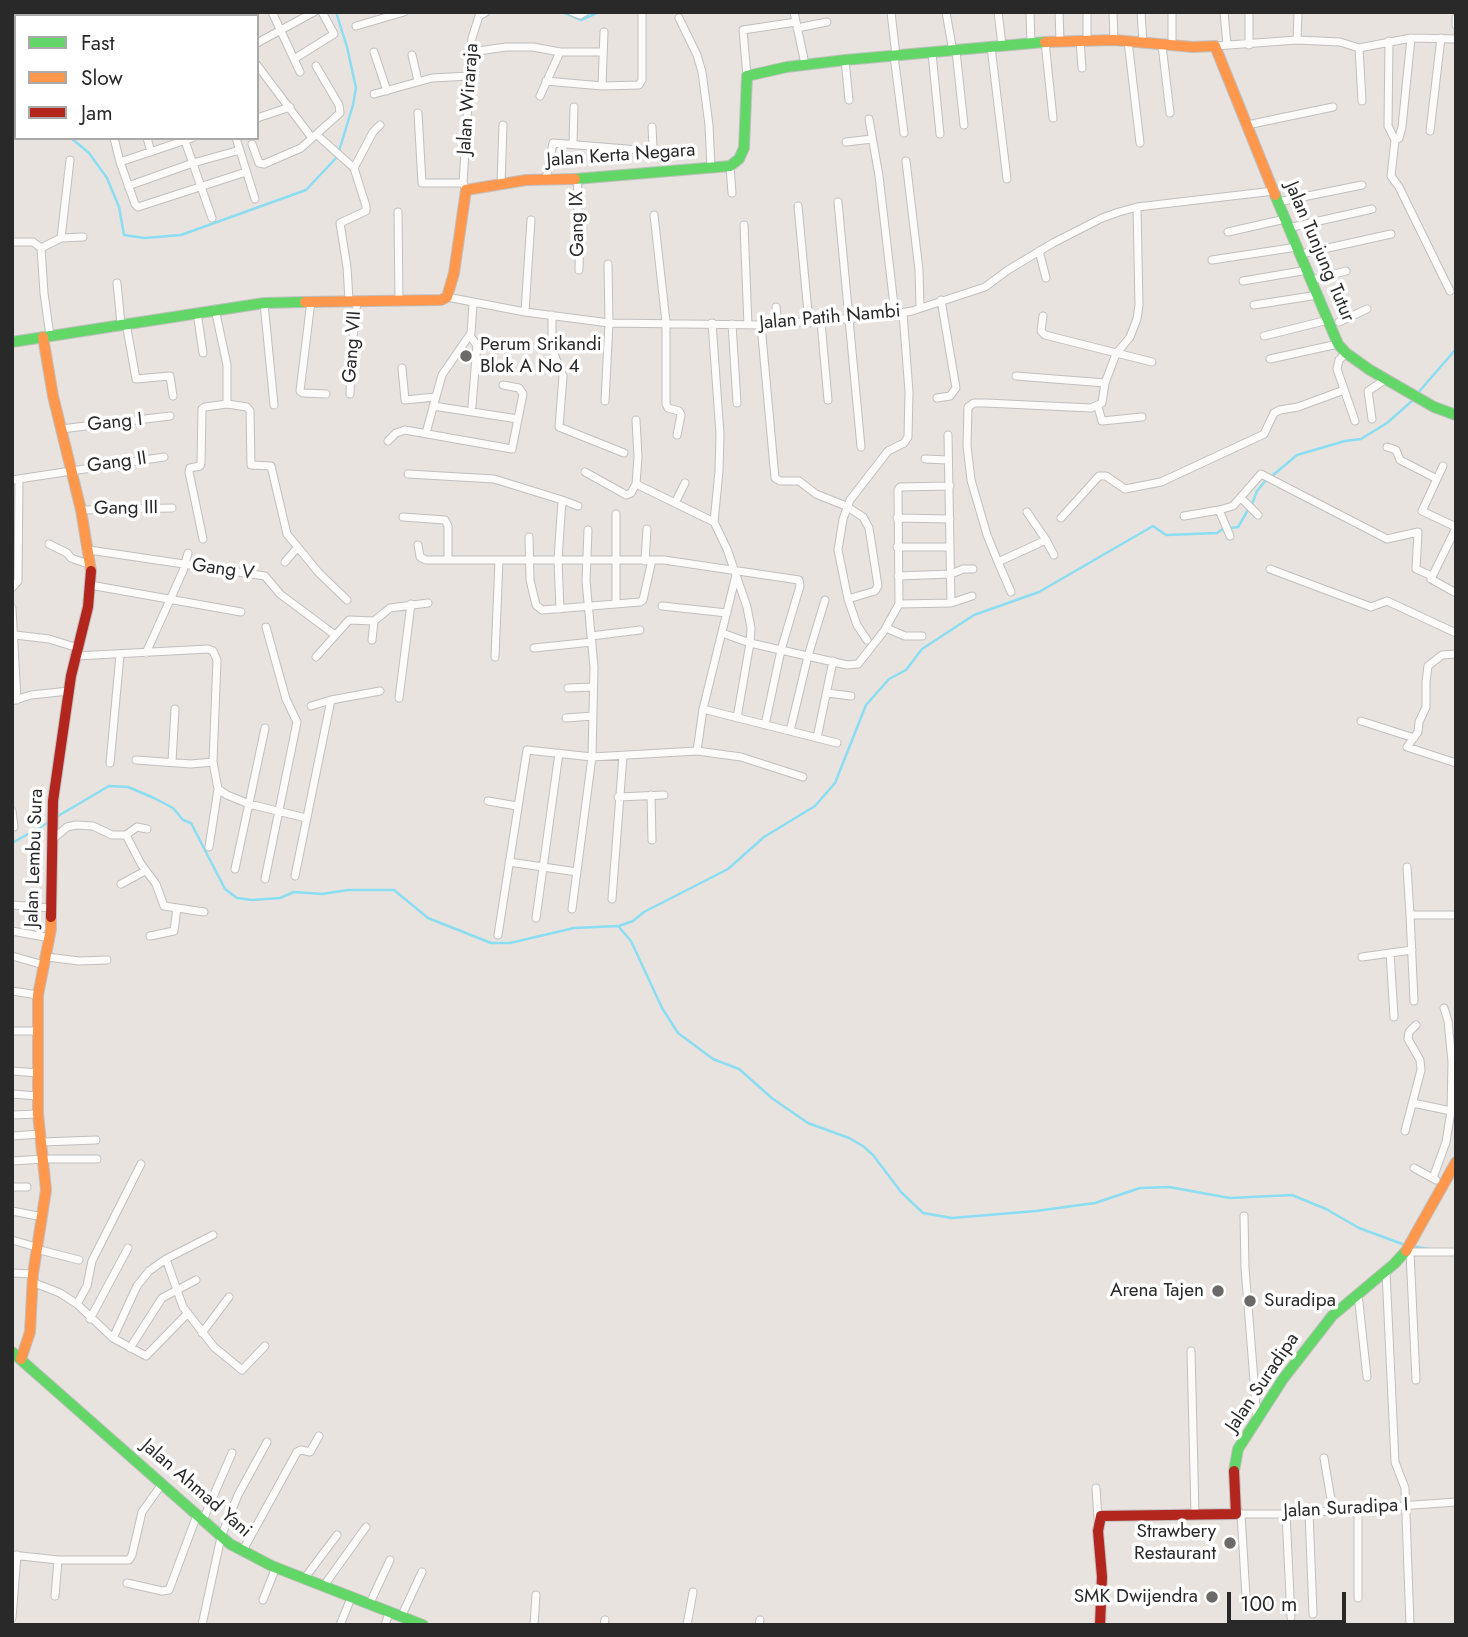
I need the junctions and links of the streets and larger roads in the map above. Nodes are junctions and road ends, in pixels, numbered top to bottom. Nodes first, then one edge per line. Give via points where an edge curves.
1 (272, 12) edge
2 (322, 12) edge
3 (404, 12) edge
4 (572, 12) edge
5 (585, 12) edge
6 (642, 12) edge
7 (794, 12) edge
8 (891, 12) edge
9 (946, 12) edge
10 (999, 12) edge
11 (1030, 12) edge
12 (1059, 12) edge
13 (1087, 12) edge
14 (1113, 12) edge
15 (1141, 12) edge
16 (1171, 12) edge
17 (1224, 12) edge
18 (1249, 12) edge
19 (1298, 12) edge
20 (309, 14) edge
21 (480, 14) edge
22 (679, 18) dead end
23 (1456, 18) edge
24 (828, 22) dead end
25 (1456, 24) edge
26 (797, 25) junction
27 (356, 26) dead end
28 (281, 31) junction
29 (604, 32) dead end
30 (1411, 38) junction
31 (1441, 38) junction
32 (1456, 39) edge
33 (1114, 40) junction
34 (1297, 40) junction
35 (1060, 41) junction
36 (1084, 41) junction
37 (1128, 41) junction
38 (1389, 41) junction
39 (259, 42) edge
40 (1045, 42) junction
41 (1031, 43) junction
42 (1143, 43) junction
43 (1167, 45) junction
44 (1227, 45) junction
45 (1249, 45) junction
46 (997, 46) junction
47 (1215, 46) junction
48 (1359, 48) junction
49 (374, 52) dead end
50 (471, 52) junction
51 (560, 52) junction
52 (603, 52) junction
53 (954, 52) junction
54 (932, 53) junction
55 (412, 55) dead end
56 (895, 56) junction
57 (294, 59) junction
58 (845, 60) junction
59 (805, 64) junction
60 (316, 66) dead end
61 (259, 68) edge
62 (1082, 68) dead end
63 (300, 72) dead end
64 (469, 76) junction
65 (747, 76) junction
66 (418, 80) junction
67 (546, 81) junction
68 (602, 86) junction
69 (387, 91) junction
70 (374, 94) dead end
71 (540, 96) dead end
72 (849, 100) dead end
73 (1362, 101) dead end
74 (290, 107) junction
75 (574, 107) dead end
76 (1332, 107) dead end
77 (418, 113) dead end
78 (1170, 113) dead end
79 (259, 117) edge
80 (1053, 118) dead end
81 (869, 119) dead end
82 (380, 124) dead end
83 (503, 125) dead end
84 (964, 125) dead end
85 (1247, 125) junction
86 (652, 127) dead end
87 (1430, 131) dead end
88 (904, 133) dead end
89 (940, 134) dead end
90 (314, 137) junction
91 (872, 139) junction
92 (114, 140) edge
93 (148, 140) edge
94 (188, 140) edge
95 (237, 140) edge
96 (1395, 140) junction
97 (846, 142) dead end
98 (573, 143) junction
99 (1140, 143) dead end
100 (252, 144) dead end
101 (240, 150) junction
102 (151, 152) junction
103 (69, 160) dead end
104 (906, 161) dead end
105 (120, 162) junction
106 (193, 163) junction
107 (354, 167) junction
108 (710, 168) junction
109 (730, 168) junction
110 (247, 172) junction
111 (578, 178) junction
112 (546, 179) junction
113 (1007, 179) dead end
114 (501, 184) junction
115 (1362, 185) dead end
116 (128, 186) junction
117 (201, 186) junction
118 (465, 186) junction
119 (732, 193) dead end
120 (1276, 197) junction
121 (255, 199) dead end
122 (838, 202) dead end
123 (798, 206) dead end
124 (1137, 207) junction
125 (1372, 209) dead end
126 (398, 212) dead end
127 (654, 215) dead end
128 (212, 218) dead end
129 (531, 220) dead end
130 (1286, 224) junction
131 (744, 225) dead end
132 (1228, 232) dead end
133 (1391, 234) dead end
134 (83, 237) dead end
135 (61, 238) junction
136 (12, 242) edge
137 (41, 248) junction
138 (1299, 250) junction
139 (1040, 251) junction
140 (1212, 260) dead end
141 (608, 264) dead end
142 (579, 270) dead end
143 (1346, 271) dead end
144 (1307, 274) junction
145 (1046, 278) dead end
146 (1243, 282) dead end
147 (117, 283) dead end
148 (1450, 291) dead end
149 (1318, 295) junction
150 (447, 297) junction
151 (941, 300) junction
152 (311, 301) junction
153 (353, 301) junction
154 (399, 301) junction
155 (264, 303) junction
156 (473, 303) junction
157 (1254, 305) dead end
158 (776, 307) dead end
159 (920, 308) junction
160 (215, 309) junction
161 (1367, 309) dead end
162 (197, 312) junction
163 (525, 312) junction
164 (899, 313) junction
165 (552, 315) junction
166 (1043, 316) dead end
167 (851, 318) junction
168 (1334, 321) junction
169 (666, 322) junction
170 (821, 322) junction
171 (609, 323) junction
172 (712, 323) junction
173 (809, 323) junction
174 (123, 324) junction
175 (732, 324) junction
176 (778, 324) junction
177 (748, 325) junction
178 (761, 325) junction
179 (46, 336) junction
180 (470, 336) junction
181 (1264, 336) dead end
182 (12, 342) edge
183 (1342, 348) junction
184 (203, 353) dead end
185 (1116, 354) junction
186 (1270, 359) dead end
187 (1152, 362) dead end
188 (402, 368) dead end
189 (1016, 376) dead end
190 (1386, 379) junction
191 (1105, 383) junction
192 (503, 385) dead end
193 (1344, 390) junction
194 (326, 394) dead end
195 (350, 394) dead end
196 (173, 396) dead end
197 (435, 397) junction
198 (937, 398) dead end
199 (605, 401) dead end
200 (828, 401) dead end
201 (737, 403) dead end
202 (227, 404) junction
203 (274, 405) dead end
204 (433, 406) junction
205 (472, 406) dead end
206 (1098, 407) junction
207 (1456, 415) edge
208 (170, 416) dead end
209 (1142, 417) dead end
210 (518, 419) junction
211 (1372, 419) dead end
212 (636, 420) dead end
213 (1355, 421) dead end
214 (61, 429) junction
215 (426, 433) junction
216 (677, 435) dead end
217 (948, 435) dead end
218 (388, 441) dead end
219 (861, 447) dead end
220 (1387, 447) dead end
221 (624, 453) dead end
222 (164, 457) dead end
223 (925, 459) dead end
224 (948, 460) junction
225 (1443, 466) dead end
226 (71, 470) junction
227 (585, 472) dead end
228 (408, 474) dead end
229 (1437, 479) junction
230 (16, 480) edge
231 (685, 483) dead end
232 (636, 484) junction
233 (950, 486) junction
234 (1241, 498) junction
235 (562, 500) junction
236 (675, 503) junction
237 (578, 506) dead end
238 (846, 506) junction
239 (172, 508) dead end
240 (81, 510) junction
241 (1219, 510) junction
242 (1027, 512) dead end
243 (616, 514) dead end
244 (1258, 515) dead end
245 (1184, 516) dead end
246 (403, 517) dead end
247 (897, 518) junction
248 (1061, 518) dead end
249 (950, 519) junction
250 (714, 522) junction
251 (1456, 527) edge
252 (647, 529) dead end
253 (588, 530) dead end
254 (1230, 536) dead end
255 (529, 537) dead end
256 (203, 539) dead end
257 (1046, 540) junction
258 (49, 544) dead end
259 (418, 545) dead end
260 (897, 547) junction
261 (950, 547) junction
262 (297, 548) junction
263 (89, 550) junction
264 (188, 553) dead end
265 (1054, 555) dead end
266 (448, 560) junction
267 (499, 560) junction
268 (529, 560) junction
269 (558, 560) junction
270 (586, 560) junction
271 (648, 560) junction
272 (615, 561) junction
273 (285, 562) dead end
274 (998, 562) junction
275 (91, 565) junction
276 (185, 565) junction
277 (973, 569) dead end
278 (1270, 569) dead end
279 (735, 573) junction
280 (951, 575) junction
281 (898, 576) junction
282 (1432, 576) junction
283 (90, 585) junction
284 (12, 588) edge
285 (1011, 592) dead end
286 (1456, 593) edge
287 (972, 596) dead end
288 (848, 599) junction
289 (170, 600) junction
290 (346, 600) dead end
291 (825, 600) dead end
292 (428, 603) dead end
293 (951, 603) junction
294 (411, 604) junction
295 (615, 604) junction
296 (899, 604) junction
297 (587, 606) junction
298 (662, 606) dead end
299 (12, 608) edge
300 (560, 609) junction
301 (241, 612) dead end
302 (727, 613) junction
303 (374, 621) junction
304 (266, 627) dead end
305 (886, 628) junction
306 (640, 630) dead end
307 (722, 633) junction
308 (1456, 633) edge
309 (15, 635) junction
310 (335, 635) junction
311 (922, 636) dead end
312 (591, 639) junction
313 (372, 640) dead end
314 (867, 640) dead end
315 (750, 643) junction
316 (534, 648) dead end
317 (781, 650) junction
318 (77, 652) junction
319 (146, 653) junction
320 (1456, 654) edge
321 (120, 655) junction
322 (808, 656) junction
323 (316, 657) dead end
324 (495, 657) dead end
325 (834, 661) junction
326 (593, 687) junction
327 (568, 688) dead end
328 (69, 691) junction
329 (380, 691) dead end
330 (827, 693) junction
331 (851, 696) dead end
332 (400, 698) dead end
333 (15, 700) edge
334 (331, 700) junction
335 (311, 706) dead end
336 (175, 709) dead end
337 (703, 709) junction
338 (593, 716) junction
339 (566, 718) dead end
340 (737, 718) junction
341 (1361, 721) dead end
342 (765, 725) junction
343 (265, 728) dead end
344 (790, 731) junction
345 (817, 738) junction
346 (1414, 738) junction
347 (837, 743) dead end
348 (697, 751) junction
349 (559, 753) junction
350 (623, 756) junction
351 (592, 757) junction
352 (136, 760) dead end
353 (172, 762) junction
354 (214, 762) junction
355 (110, 763) dead end
356 (1456, 763) edge
357 (803, 777) dead end
358 (218, 789) junction
359 (664, 795) dead end
360 (651, 796) junction
361 (618, 797) junction
362 (488, 801) dead end
363 (249, 804) junction
364 (517, 806) junction
365 (12, 811) edge
366 (278, 811) junction
367 (306, 818) junction
368 (14, 827) edge
369 (147, 829) dead end
370 (126, 835) junction
371 (53, 836) junction
372 (652, 840) dead end
373 (209, 847) dead end
374 (509, 862) junction
375 (543, 867) junction
376 (1407, 867) dead end
377 (234, 869) dead end
378 (145, 870) junction
379 (577, 872) junction
380 (295, 876) dead end
381 (265, 878) dead end
382 (121, 884) dead end
383 (612, 899) dead end
384 (12, 905) edge
385 (51, 908) junction
386 (177, 908) junction
387 (572, 909) dead end
388 (204, 912) dead end
389 (1410, 915) junction
390 (1456, 915) edge
391 (536, 918) dead end
392 (12, 931) edge
393 (498, 935) dead end
394 (150, 936) dead end
395 (50, 938) junction
396 (1412, 950) junction
397 (1390, 953) junction
398 (12, 956) edge
399 (1362, 957) dead end
400 (107, 960) dead end
401 (46, 961) junction
402 (12, 991) edge
403 (38, 995) junction
404 (1415, 1001) dead end
405 (1444, 1008) dead end
406 (1394, 1017) dead end
407 (1416, 1026) dead end
408 (12, 1031) edge
409 (38, 1031) junction
410 (12, 1071) edge
411 (38, 1073) junction
412 (12, 1094) edge
413 (38, 1096) junction
414 (1413, 1103) junction
415 (1451, 1111) junction
416 (38, 1114) junction
417 (12, 1115) edge
418 (1405, 1131) dead end
419 (12, 1136) edge
420 (41, 1138) junction
421 (96, 1140) dead end
422 (44, 1158) junction
423 (97, 1159) dead end
424 (12, 1161) edge
425 (1456, 1163) edge
426 (141, 1164) dead end
427 (1414, 1168) dead end
428 (1438, 1181) junction
429 (12, 1187) edge
430 (27, 1187) dead end
431 (12, 1211) edge
432 (1244, 1216) dead end
433 (43, 1217) junction
434 (213, 1235) dead end
435 (12, 1240) edge
436 (36, 1248) junction
437 (128, 1248) dead end
438 (1407, 1252) junction
439 (1456, 1252) edge
440 (79, 1260) dead end
441 (163, 1261) dead end
442 (1385, 1272) junction
443 (12, 1273) edge
444 (32, 1278) junction
445 (196, 1280) dead end
446 (176, 1290) junction
447 (1358, 1293) junction
448 (229, 1297) dead end
449 (77, 1304) junction
450 (188, 1313) junction
451 (90, 1319) junction
452 (202, 1333) junction
453 (113, 1338) junction
454 (265, 1346) dead end
455 (130, 1348) junction
456 (1191, 1351) dead end
457 (17, 1356) edge
458 (1367, 1377) dead end
459 (1416, 1380) dead end
460 (1257, 1419) junction
461 (319, 1436) dead end
462 (267, 1442) dead end
463 (232, 1453) dead end
464 (1324, 1458) dead end
465 (162, 1484) junction
466 (1096, 1488) dead end
467 (1456, 1502) edge
468 (1406, 1506) junction
469 (1358, 1509) junction
470 (1334, 1510) junction
471 (1309, 1512) junction
472 (1195, 1514) junction
473 (1238, 1514) junction
474 (1286, 1514) junction
475 (200, 1517) junction
476 (1098, 1523) junction
477 (366, 1527) dead end
478 (337, 1535) dead end
479 (221, 1537) junction
480 (242, 1552) junction
481 (14, 1555) edge
482 (58, 1560) junction
483 (390, 1560) dead end
484 (276, 1567) junction
485 (422, 1572) dead end
486 (304, 1579) junction
487 (127, 1583) dead end
488 (323, 1587) junction
489 (693, 1592) dead end
490 (536, 1595) dead end
491 (55, 1596) dead end
492 (1246, 1597) dead end
493 (351, 1598) junction
494 (1358, 1598) dead end
495 (263, 1600) dead end
496 (369, 1605) junction
497 (389, 1613) junction
498 (1313, 1614) dead end
499 (1291, 1617) dead end
500 (12, 1618) edge
501 (407, 1621) edge
502 (202, 1625) edge
503 (340, 1625) edge
504 (385, 1625) edge
505 (423, 1625) edge
506 (534, 1625) edge
507 (687, 1625) edge
508 (1100, 1625) edge
509 (1410, 1625) edge

1 - 28 street
2 - 57 street via 334,34
3 - 27 street
4 - 5 street
6 - 68 street via 641,83 635,87
7 - 26 street
8 - 56 street
9 - 53 street
10 - 46 street
11 - 41 street
12 - 35 street
13 - 36 street
14 - 33 street
15 - 42 street
16 - 43 street
17 - 44 street
18 - 45 street
19 - 34 street
20 - 28 street
21 - 50 street, Jalan Wiraraja
22 - 108 street via 702,72
23 - 25 street
24 - 26 street
26 - 59 street
26 - 65 street via 744,30
28 - 39 street
28 - 57 street
29 - 52 street
30 - 31 street
30 - 38 street
30 - 96 street via 1401,136
31 - 32 street
31 - 87 street
33 - 36 street
33 - 37 street
34 - 45 street
34 - 48 street via 1340,42
35 - 36 street
35 - 40 street
36 - 62 street
37 - 42 street
37 - 99 street
38 - 48 street
38 - 96 street via 1388,126
40 - 41 street
40 - 80 street
41 - 46 street
42 - 43 street
43 - 47 street
43 - 78 street
44 - 45 street
44 - 47 street
46 - 53 street
46 - 113 street
47 - 85 street, Jalan Tunjung Tutur
48 - 73 street
49 - 69 street
50 - 51 street via 506,47
50 - 64 street, Jalan Wiraraja
51 - 52 street
51 - 67 street
52 - 68 street
53 - 54 street
53 - 84 street
54 - 56 street
54 - 89 street
55 - 66 street
56 - 58 street
56 - 88 street
57 - 63 street
58 - 59 street
58 - 72 street
59 - 65 street
60 - 90 street via 341,110
61 - 74 street
64 - 66 street
64 - 118 street, Jalan Wiraraja
65 - 109 street via 743,152
66 - 69 street
67 - 68 street
67 - 71 street
69 - 70 street
74 - 79 street
74 - 90 street
75 - 98 street
76 - 85 street
77 - 118 street via 422,183
81 - 91 street
82 - 107 street
83 - 114 street
85 - 120 street, Jalan Tunjung Tutur
86 - 98 street via 652,151
90 - 100 street via 262,164
90 - 107 street
91 - 97 street
91 - 164 street
92 - 105 street
93 - 102 street
94 - 102 street
94 - 106 street
95 - 101 street
96 - 148 street via 1391,176
98 - 112 street via 553,143
101 - 106 street
101 - 110 street
102 - 105 street
103 - 135 street
104 - 159 street
105 - 116 street
106 - 116 street
106 - 117 street
107 - 153 street, Gang VII via 366,211 340,223
108 - 109 street, Jalan Kerta Negara
108 - 111 street, Jalan Kerta Negara
109 - 119 street
110 - 117 street
110 - 121 street
111 - 112 street, Jalan Kerta Negara
111 - 142 street, Gang IX
112 - 114 street, Jalan Kerta Negara
114 - 118 street, Jalan Kerta Negara
115 - 120 street
116 - 117 street via 138,207
117 - 128 street
118 - 150 street
120 - 124 street, Jalan Patih Nambi
120 - 130 street, Jalan Tunjung Tutur
122 - 167 street
123 - 173 street
124 - 139 street, Jalan Patih Nambi via 1102,218
124 - 185 street via 1137,319
125 - 130 street
126 - 154 street
127 - 169 street
129 - 163 street
130 - 132 street
130 - 138 street, Jalan Tunjung Tutur
131 - 177 street
133 - 138 street
134 - 135 street
135 - 137 street
136 - 137 street via 33,242
137 - 179 street
138 - 140 street
138 - 144 street, Jalan Tunjung Tutur
139 - 145 street
139 - 151 street, Jalan Patih Nambi via 988,286
141 - 171 street
143 - 144 street
144 - 146 street
144 - 149 street, Jalan Tunjung Tutur
147 - 174 street
149 - 157 street
149 - 168 street, Jalan Tunjung Tutur
150 - 154 street
150 - 156 street, Jalan Patih Nambi
151 - 159 street, Jalan Patih Nambi
151 - 198 street via 956,388 954,394
152 - 153 street
152 - 155 street
152 - 194 street via 300,391
153 - 154 street
153 - 195 street, Gang VII
155 - 160 street
155 - 203 street
156 - 163 street, Jalan Patih Nambi
156 - 180 street
158 - 176 street
159 - 164 street, Jalan Patih Nambi
160 - 162 street
160 - 202 street via 227,365
161 - 168 street
162 - 174 street
162 - 184 street
163 - 165 street, Jalan Patih Nambi
164 - 167 street, Jalan Patih Nambi
164 - 238 street via 909,392 908,438 888,451
165 - 171 street, Jalan Patih Nambi
165 - 221 street via 551,345 563,376 559,427
166 - 185 street via 1041,331 1045,335
167 - 170 street, Jalan Patih Nambi
167 - 219 street
168 - 181 street
168 - 183 street, Jalan Tunjung Tutur
169 - 171 street, Jalan Patih Nambi
169 - 172 street, Jalan Patih Nambi
169 - 216 street via 666,404 681,415
170 - 173 street, Jalan Patih Nambi
170 - 200 street
171 - 199 street
172 - 175 street, Jalan Patih Nambi
172 - 250 street via 720,434
173 - 176 street, Jalan Patih Nambi
174 - 179 street
174 - 196 street via 136,379 170,376
175 - 177 street, Jalan Patih Nambi
175 - 201 street
176 - 178 street, Jalan Patih Nambi
177 - 178 street, Jalan Patih Nambi
178 - 238 street via 775,478 799,481
179 - 182 street
179 - 214 street, Jalan Lembu Sura
180 - 197 street via 442,375
180 - 205 street via 477,345
183 - 186 street
183 - 190 street, Jalan Tunjung Tutur
183 - 193 street via 1337,369
185 - 187 street
185 - 191 street
188 - 197 street via 405,400
189 - 191 street
190 - 207 street, Jalan Tunjung Tutur
190 - 211 street via 1368,391
191 - 206 street via 1105,397
192 - 210 street via 522,391
193 - 213 street
193 - 248 street via 1279,410 1264,434 1165,480 1125,489 1100,476
197 - 204 street
202 - 256 street via 202,409 201,463 189,470
202 - 262 street via 249,408 251,465 271,466 285,527
204 - 210 street
204 - 215 street
206 - 209 street via 1102,421
206 - 274 street via 969,405 971,480
208 - 214 street, Gang I
210 - 215 street via 510,450
212 - 232 street
214 - 226 street, Jalan Lembu Sura
215 - 218 street via 400,430
217 - 224 street
220 - 229 street via 1396,450 1400,460
222 - 226 street, Gang II
223 - 224 street
224 - 233 street
225 - 229 street
226 - 230 street, Gang II
226 - 240 street, Jalan Lembu Sura
227 - 232 street via 626,495
228 - 235 street via 494,479
229 - 251 street via 1422,511
230 - 284 street via 18,581
231 - 236 street
232 - 236 street
233 - 247 street via 900,487
233 - 249 street
234 - 241 street
234 - 244 street
234 - 282 street via 1261,474 1387,539 1418,532 1416,569
235 - 237 street
235 - 269 street
236 - 250 street
238 - 288 street via 838,550
238 - 288 street via 867,523 878,586 876,591
239 - 240 street, Gang III
240 - 263 street, Jalan Lembu Sura
241 - 245 street
241 - 254 street
242 - 257 street
243 - 272 street
246 - 266 street via 445,520
247 - 249 street
247 - 260 street
249 - 261 street
250 - 279 street
251 - 282 street
252 - 271 street
253 - 270 street
255 - 268 street
257 - 265 street
257 - 274 street
258 - 275 street
259 - 266 street via 421,558
260 - 261 street
260 - 281 street
261 - 280 street
262 - 273 street
262 - 290 street
263 - 275 street, Jalan Lembu Sura
263 - 276 street, Gang V
264 - 276 street
266 - 267 street
267 - 268 street
267 - 324 street
268 - 269 street
268 - 300 street via 537,607
269 - 270 street
269 - 300 street
270 - 272 street
270 - 297 street
271 - 272 street
271 - 279 street
271 - 295 street via 643,600
272 - 295 street
274 - 285 street
275 - 283 street, Jalan Lembu Sura
276 - 289 street
276 - 310 street, Gang V via 268,577 280,594
277 - 280 street
278 - 308 street via 1371,607 1387,601
279 - 302 street
279 - 315 street via 747,607
279 - 317 street via 800,582
280 - 281 street
280 - 293 street
281 - 296 street
282 - 286 street
283 - 289 street
283 - 318 street, Jalan Lembu Sura
287 - 293 street
288 - 314 street
289 - 301 street
289 - 319 street
291 - 322 street
292 - 294 street
293 - 296 street
294 - 303 street via 390,608
294 - 332 street
295 - 297 street
296 - 305 street
297 - 300 street
297 - 312 street
298 - 302 street
299 - 309 street
302 - 307 street
303 - 310 street via 349,620
303 - 313 street
304 - 366 street via 297,722
305 - 311 street via 900,635
305 - 325 street via 858,664
306 - 312 street
307 - 315 street
307 - 337 street
309 - 318 street via 49,639
309 - 333 street
310 - 323 street
312 - 316 street
312 - 326 street
315 - 317 street
315 - 340 street
317 - 322 street
317 - 342 street
318 - 321 street
318 - 328 street, Jalan Lembu Sura
319 - 321 street
319 - 354 street via 208,649 216,656
320 - 346 street via 1442,656 1429,666 1426,707
321 - 355 street
322 - 325 street
322 - 344 street
325 - 330 street
326 - 327 street
326 - 338 street
328 - 333 street
328 - 371 street, Jalan Lembu Sura via 53,801
329 - 334 street
330 - 331 street
330 - 345 street
334 - 335 street
334 - 367 street
336 - 353 street
337 - 340 street
337 - 348 street
338 - 339 street
338 - 351 street
340 - 342 street
341 - 346 street
342 - 344 street
343 - 363 street
344 - 345 street
345 - 347 street
346 - 356 street via 1407,747
348 - 350 street
348 - 357 street via 741,757
349 - 351 street
349 - 364 street via 527,750
349 - 375 street
350 - 351 street
350 - 361 street
351 - 379 street
352 - 353 street
353 - 354 street
354 - 358 street
358 - 363 street
358 - 373 street
359 - 360 street
360 - 361 street
360 - 372 street
361 - 383 street
362 - 364 street
363 - 366 street
363 - 377 street
364 - 374 street
365 - 368 street
366 - 367 street
366 - 381 street
367 - 380 street
369 - 370 street via 137,827
370 - 371 street via 76,825
370 - 378 street
371 - 385 street, Jalan Lembu Sura
374 - 375 street
374 - 393 street
375 - 379 street
375 - 391 street
376 - 389 street
378 - 382 street
378 - 386 street via 164,906
379 - 387 street
384 - 385 street
385 - 395 street, Jalan Lembu Sura
386 - 388 street
386 - 394 street via 174,931
389 - 390 street
389 - 396 street
392 - 395 street
395 - 401 street, Jalan Lembu Sura
396 - 397 street
396 - 404 street
397 - 399 street
397 - 406 street
398 - 401 street
400 - 401 street
401 - 403 street, Jalan Lembu Sura
402 - 403 street
403 - 409 street, Jalan Lembu Sura
405 - 415 street via 1452,1062
407 - 414 street via 1408,1039 1421,1070
408 - 409 street
409 - 411 street, Jalan Lembu Sura
410 - 411 street
411 - 413 street, Jalan Lembu Sura
412 - 413 street
413 - 416 street, Jalan Lembu Sura
414 - 415 street
414 - 418 street
415 - 428 street
416 - 417 street
416 - 420 street, Jalan Lembu Sura
419 - 420 street
420 - 421 street
420 - 422 street, Jalan Lembu Sura
422 - 423 street
422 - 424 street
422 - 433 street, Jalan Lembu Sura
425 - 428 street, Jalan Suradipa
426 - 449 street via 92,1261 87,1286
427 - 428 street
428 - 438 street, Jalan Suradipa
429 - 430 street
431 - 433 street
432 - 460 street
433 - 436 street, Jalan Lembu Sura
434 - 446 street via 166,1259
435 - 436 street
436 - 440 street
436 - 444 street, Jalan Lembu Sura
437 - 451 street
438 - 439 street
438 - 442 street, Jalan Suradipa
438 - 459 street
441 - 453 street via 137,1286
442 - 447 street, Jalan Suradipa
442 - 468 street via 1395,1462 1403,1479
443 - 444 street
444 - 449 street
444 - 457 street, Jalan Lembu Sura via 30,1332
445 - 446 street
446 - 450 street
446 - 455 street via 162,1298
447 - 458 street
447 - 460 street, Jalan Suradipa via 1317,1334
448 - 452 street
449 - 451 street
450 - 452 street
450 - 455 street via 148,1355
451 - 453 street
452 - 454 street via 242,1370
453 - 455 street
456 - 472 street
457 - 465 street, Jalan Ahmad Yani
460 - 473 street, Jalan Suradipa via 1236,1458
461 - 480 street via 310,1451 297,1452
462 - 479 street
463 - 475 street
464 - 470 street
465 - 475 street, Jalan Ahmad Yani
465 - 482 street via 142,1512 131,1558
466 - 476 street
467 - 468 street, Jalan Suradipa I
468 - 469 street, Jalan Suradipa I
468 - 509 street
469 - 470 street, Jalan Suradipa I
469 - 494 street
470 - 471 street, Jalan Suradipa I
471 - 474 street, Jalan Suradipa I
471 - 498 street
472 - 473 street
472 - 476 street via 1106,1514
473 - 474 street, Jalan Suradipa I
473 - 492 street
474 - 499 street
475 - 479 street, Jalan Ahmad Yani
475 - 487 street via 169,1590
476 - 508 street
477 - 488 street
478 - 486 street
479 - 480 street, Jalan Ahmad Yani
479 - 502 street
480 - 484 street, Jalan Ahmad Yani
481 - 482 street
481 - 500 street
482 - 491 street
483 - 496 street
484 - 486 street, Jalan Ahmad Yani
484 - 495 street
485 - 501 street
486 - 488 street, Jalan Ahmad Yani
488 - 493 street, Jalan Ahmad Yani
489 - 507 street
490 - 506 street
493 - 496 street, Jalan Ahmad Yani
493 - 503 street
496 - 497 street, Jalan Ahmad Yani
497 - 501 street, Jalan Ahmad Yani
497 - 504 street
501 - 505 street, Jalan Ahmad Yani

